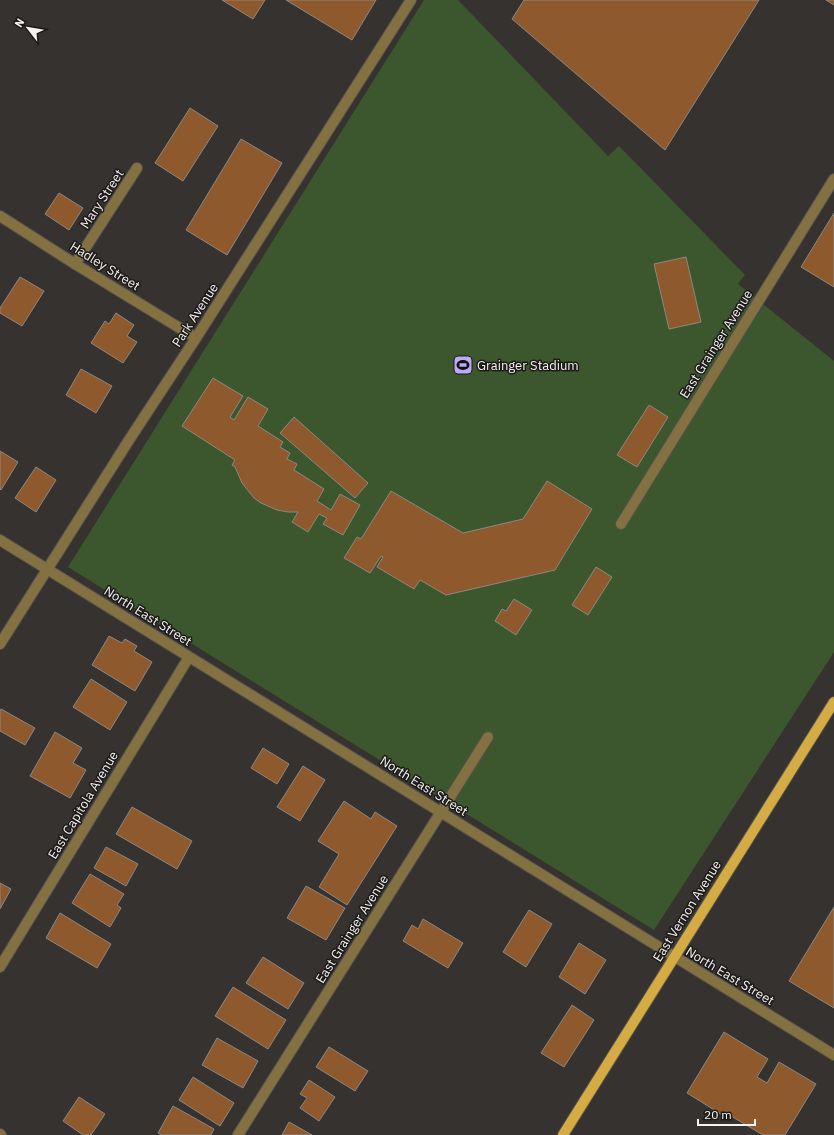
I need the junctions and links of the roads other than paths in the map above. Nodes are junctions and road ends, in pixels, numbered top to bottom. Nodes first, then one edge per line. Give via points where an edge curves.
1 (411, 0) edge
2 (137, 168) dead end
3 (834, 179) edge
4 (0, 216) edge
5 (75, 264) junction
6 (196, 338) junction
7 (621, 524) dead end
8 (0, 540) edge
9 (47, 569) junction
10 (0, 644) edge
11 (189, 657) junction
12 (834, 702) edge
13 (488, 737) dead end
14 (442, 813) junction
15 (674, 957) junction
16 (0, 967) edge
17 (834, 1055) edge
18 (238, 1135) edge
19 (563, 1135) edge

1 - 6 street, Park Avenue
2 - 5 street, Mary Street
3 - 7 street, East Grainger Avenue
4 - 5 street, Hadley Street
5 - 6 street, Hadley Street
6 - 9 street, Park Avenue
8 - 9 street, North East Street
9 - 10 street, Park Avenue
9 - 11 street, North East Street
11 - 14 street, North East Street
11 - 16 street, East Capitola Avenue
12 - 15 main road, East Vernon Avenue
13 - 14 street, East Grainger Avenue
14 - 15 street, North East Street
14 - 18 street, East Grainger Avenue
15 - 17 street, North East Street
15 - 19 main road, East Vernon Avenue

